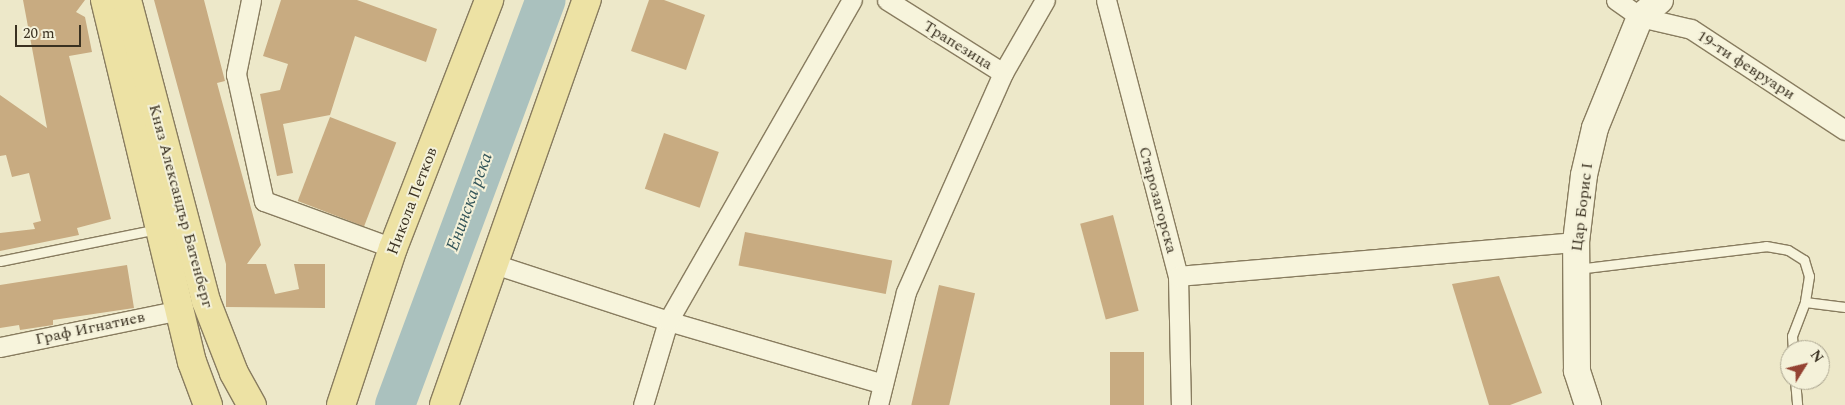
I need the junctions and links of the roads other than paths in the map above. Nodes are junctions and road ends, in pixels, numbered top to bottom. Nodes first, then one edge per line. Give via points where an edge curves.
1 (105, 0) edge
2 (127, 0) edge
3 (251, 0) edge
4 (489, 0) edge
5 (586, 0) edge
6 (852, 0) edge
7 (887, 0) edge
8 (1045, 0) edge
9 (1106, 0) edge
10 (1616, 0) edge
11 (1660, 0) edge
12 (1640, 17) junction
13 (1003, 73) junction
14 (1845, 130) edge
15 (160, 229) junction
16 (1576, 242) junction
17 (393, 248) junction
18 (0, 261) edge
19 (491, 263) junction
20 (1576, 269) junction
21 (1178, 276) junction
22 (1805, 302) junction
23 (1845, 307) edge
24 (180, 310) junction
25 (668, 321) junction
26 (1792, 340) edge
27 (0, 347) edge
28 (883, 384) junction
29 (1796, 390) edge
30 (208, 405) edge
31 (252, 405) edge
32 (341, 405) edge
33 (444, 405) edge
34 (643, 405) edge
35 (878, 405) edge
36 (1181, 405) edge
37 (1588, 405) edge
38 (1797, 405) edge

1 - 15 main road, Княз Александър Батенберг
2 - 31 main road, Княз Александър Батенберг via 206,301 234,373
3 - 17 street via 236,74 264,201
4 - 17 main road, Никола Петков
5 - 19 main road
6 - 25 street
7 - 13 street, Трапезица
8 - 13 street
9 - 21 street, Старозагорска
10 - 12 street, 19-ти февруари
11 - 12 street
12 - 14 street, 19-ти февруари via 1691,29
12 - 16 street, Цар Борис I via 1595,128 1584,175
13 - 28 street via 906,292
15 - 18 lane
15 - 24 main road, Княз Александър Батенберг
16 - 20 street, Цар Борис I
16 - 21 street
17 - 32 main road, Никола Петков
19 - 25 street
19 - 33 main road
20 - 22 lane via 1766,246 1788,250 1804,260 1809,276
20 - 37 street, Цар Борис I via 1577,371
21 - 36 street, Старозагорска
22 - 23 lane
22 - 26 lane
24 - 27 street, Граф Игнатиев
24 - 30 main road, Княз Александър Батенберг via 192,362
25 - 28 street
25 - 34 street
28 - 35 street
29 - 38 lane

